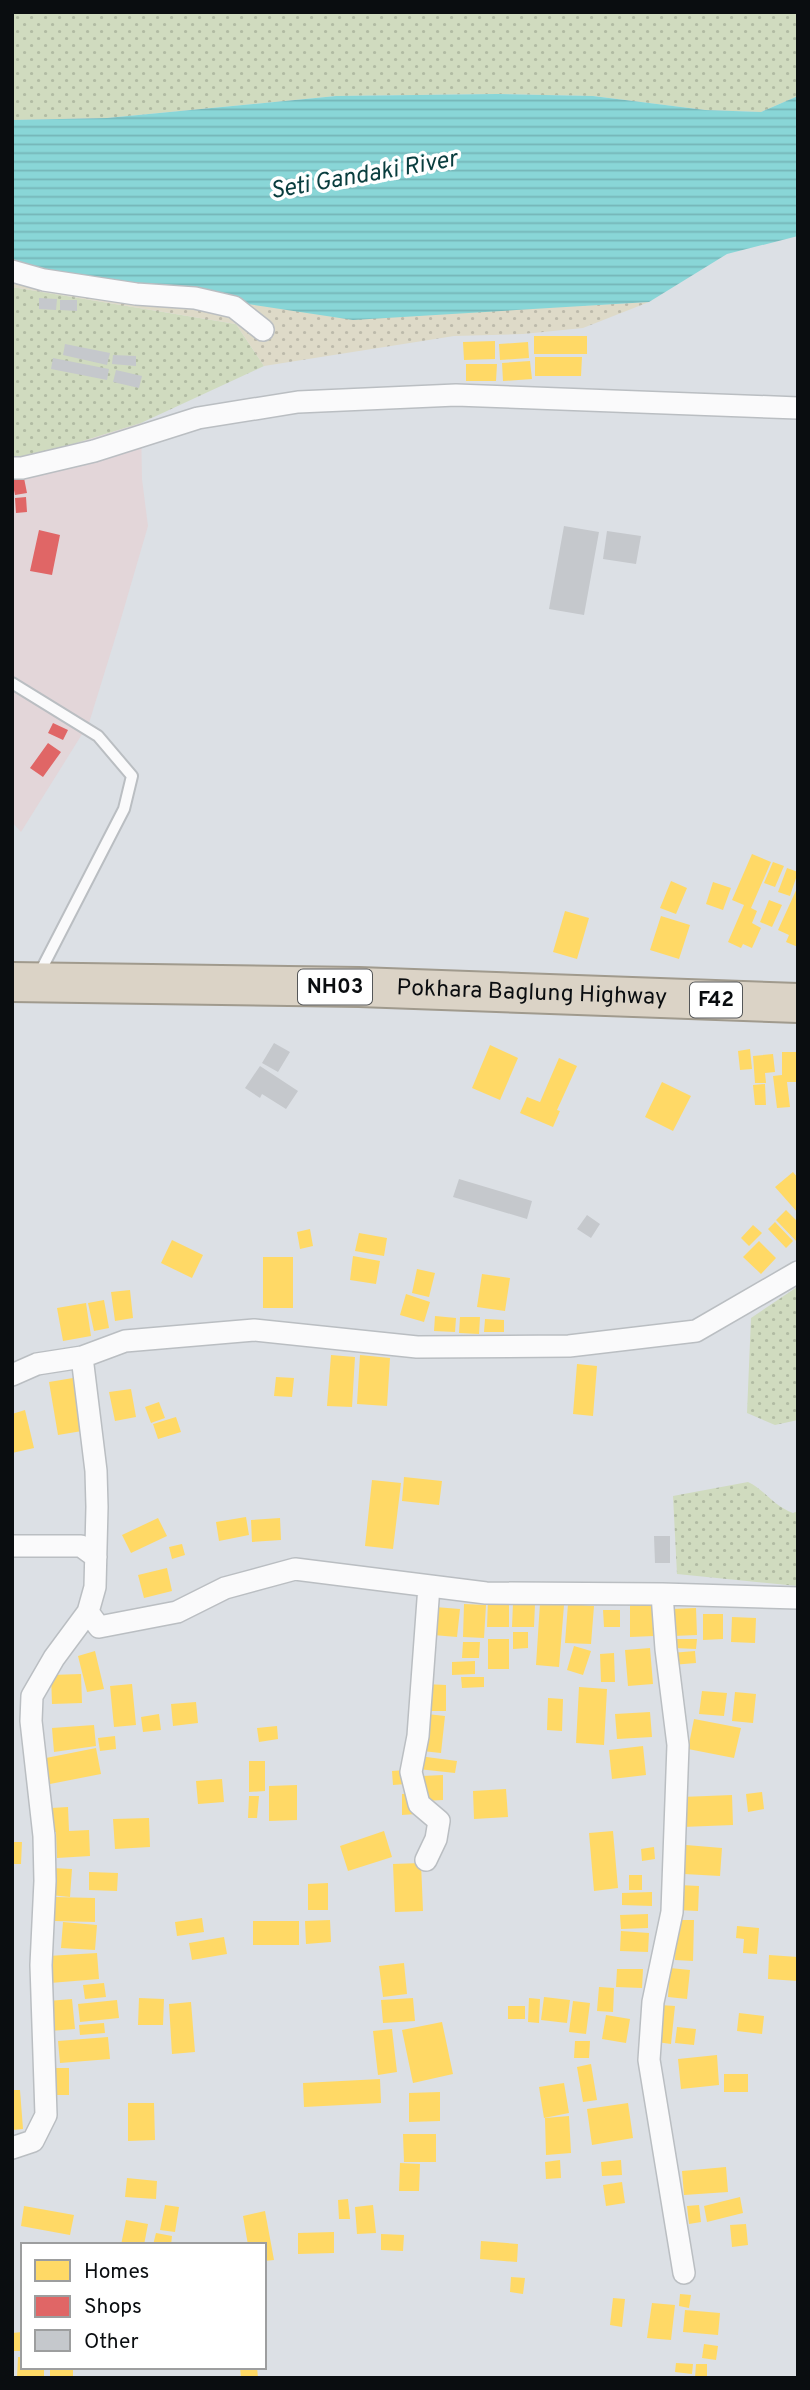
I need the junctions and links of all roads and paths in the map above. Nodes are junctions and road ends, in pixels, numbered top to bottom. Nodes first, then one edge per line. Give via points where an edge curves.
1 (12, 271) edge
2 (263, 330) dead end
3 (798, 408) edge
4 (12, 468) edge
5 (12, 682) edge
6 (24, 982) edge
7 (634, 997) joint
8 (798, 1003) edge
9 (798, 1272) edge
10 (82, 1357) junction
11 (12, 1376) edge
12 (12, 1546) edge
13 (96, 1557) junction
14 (429, 1586) junction
15 (662, 1594) junction
16 (798, 1598) edge
17 (88, 1612) junction
18 (426, 1860) dead end
19 (12, 2148) edge
20 (684, 2273) dead end

1 - 2 street via 44,280 234,307
3 - 4 street via 456,395 299,402 198,418 94,451
5 - 6 lane via 98,736 132,776 124,809
6 - 7 highway, Pokhara Baglung Highway / NH03
7 - 8 highway, Pokhara Baglung Highway / F42
9 - 10 street via 696,1331 683,1333 569,1346 417,1347 254,1330 125,1341
10 - 11 street via 37,1364
10 - 13 street via 96,1471
12 - 13 street via 81,1546
13 - 17 street
14 - 15 street via 486,1593
14 - 17 street via 295,1569 225,1588 177,1612 99,1627
14 - 18 street via 411,1772 419,1804 439,1821
15 - 16 street
15 - 20 street via 678,1745 671,1912 653,2002 649,2060
17 - 19 street via 32,1696 44,1836 41,1965 46,2115 33,2141

